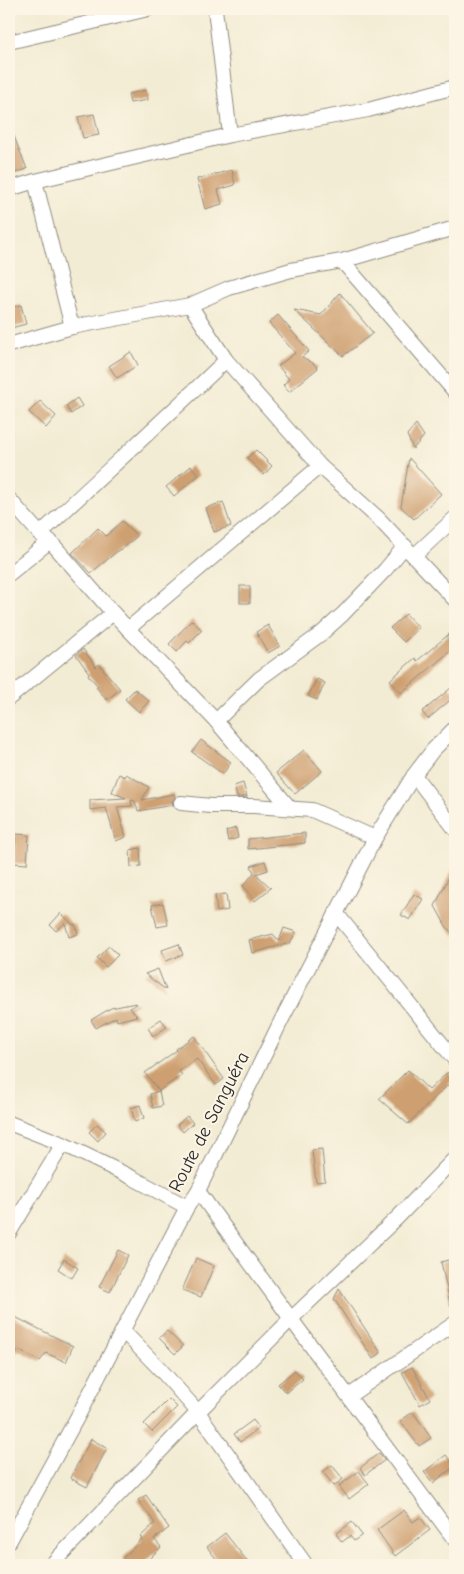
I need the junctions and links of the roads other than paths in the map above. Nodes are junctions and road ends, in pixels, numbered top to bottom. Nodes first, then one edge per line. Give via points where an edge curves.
1 (148, 9) edge
2 (214, 9) edge
3 (9, 42) edge
4 (455, 87) edge
5 (230, 135) junction
6 (35, 181) junction
7 (9, 189) edge
8 (455, 228) edge
9 (342, 261) junction
10 (190, 305) junction
11 (72, 327) junction
12 (9, 345) edge
13 (226, 360) junction
14 (455, 392) edge
15 (320, 466) junction
16 (9, 499) edge
17 (455, 518) edge
18 (45, 538) junction
19 (409, 551) junction
20 (9, 574) edge
21 (455, 600) edge
22 (112, 613) junction
23 (128, 629) junction
24 (9, 698) edge
25 (216, 721) junction
26 (455, 728) edge
27 (414, 775) junction
28 (181, 803) dead end
29 (290, 808) junction
30 (455, 829) edge
31 (375, 838) junction
32 (336, 913) junction
33 (455, 1060) edge
34 (9, 1124) edge
35 (63, 1144) junction
36 (455, 1158) edge
37 (198, 1191) junction
38 (187, 1207) junction
39 (9, 1233) edge
40 (291, 1319) junction
41 (455, 1323) edge
42 (123, 1331) junction
43 (349, 1396) junction
44 (198, 1412) junction
45 (455, 1540) edge
46 (9, 1542) edge
47 (51, 1565) edge
48 (306, 1565) edge

1 - 3 street
2 - 5 street
4 - 5 street via 368,110
5 - 6 street
6 - 7 street
6 - 11 street
8 - 9 street
9 - 10 street via 291,270 229,288
9 - 14 street
10 - 11 street
10 - 13 street
11 - 12 street
13 - 15 street
13 - 18 street via 111,466
15 - 19 street
15 - 23 street
16 - 18 street
17 - 19 street
18 - 20 street
18 - 22 street
19 - 21 street
19 - 25 street via 385,570 322,633 259,679
22 - 23 street
22 - 24 street
23 - 25 street
25 - 29 street
26 - 27 street, Route de Sanguéra via 432,750
27 - 30 street
27 - 31 street, Route de Sanguéra
28 - 29 street
29 - 31 street via 312,810
31 - 32 street, Route de Sanguéra
32 - 33 street
32 - 37 street, Route de Sanguéra
34 - 35 street
35 - 38 street
35 - 39 street
36 - 40 street
37 - 38 street, Route de Sanguéra
37 - 40 street
38 - 42 street, Route de Sanguéra
40 - 43 street
40 - 44 street
41 - 43 street
42 - 44 street
42 - 46 street, Route de Sanguéra
43 - 45 street
44 - 47 street
44 - 48 street

